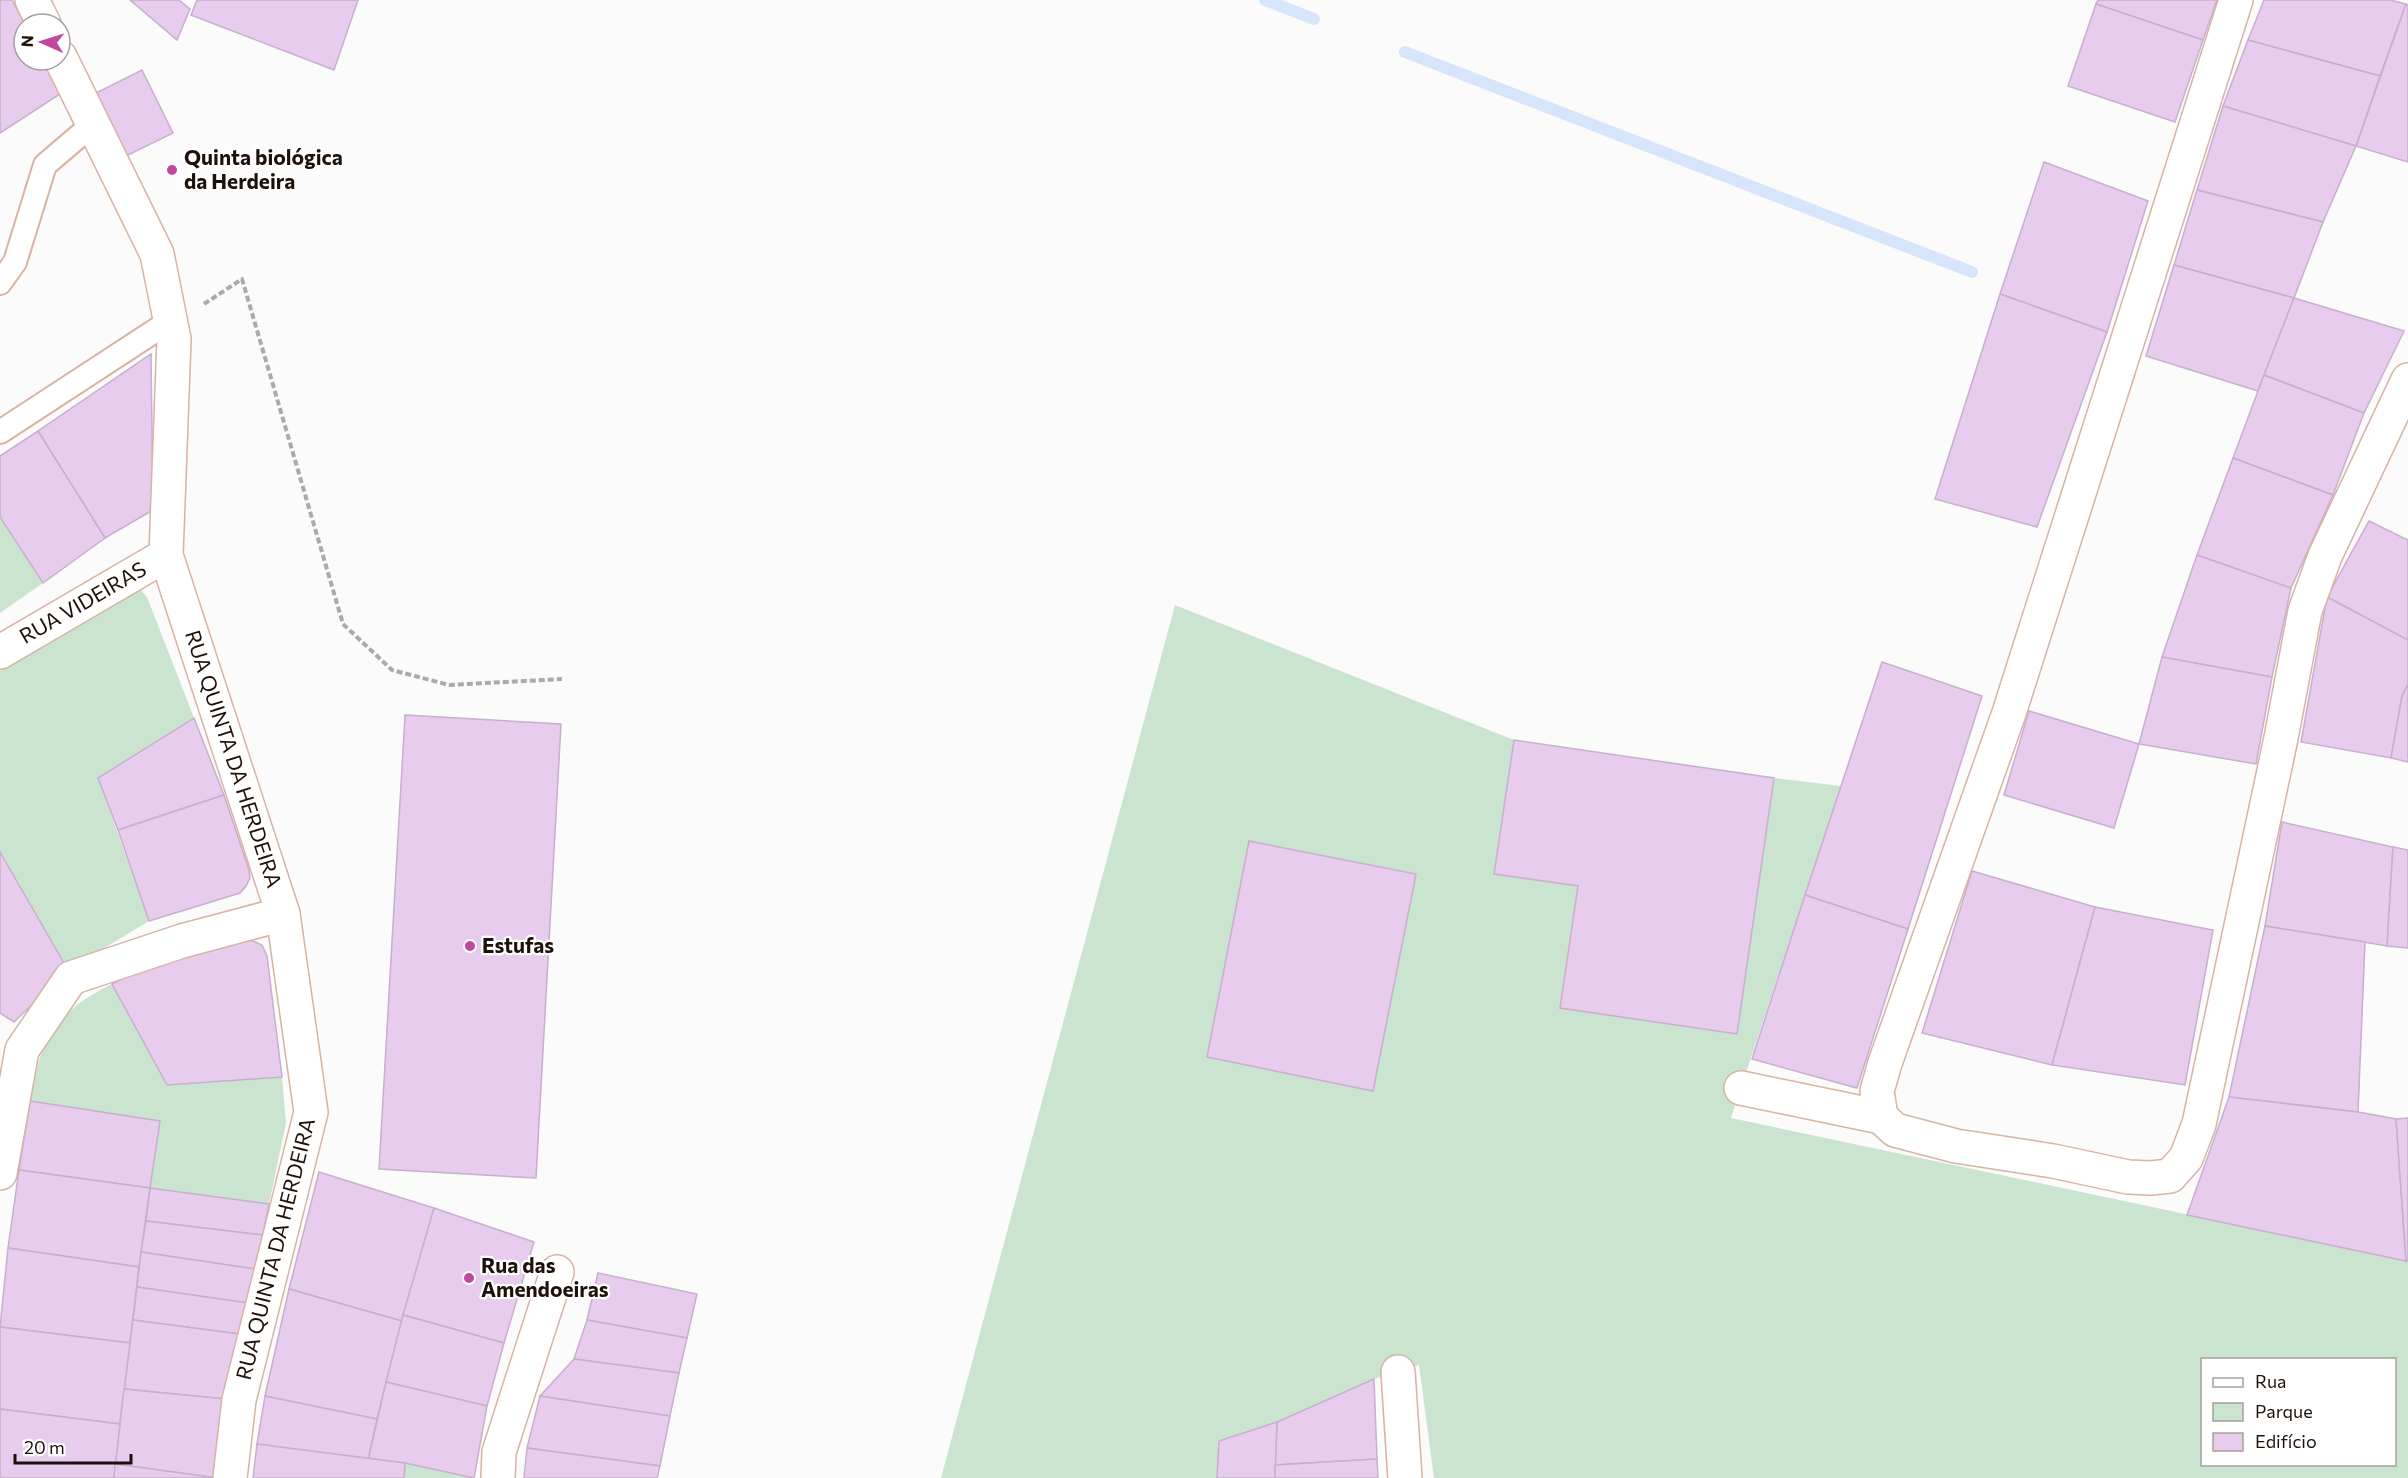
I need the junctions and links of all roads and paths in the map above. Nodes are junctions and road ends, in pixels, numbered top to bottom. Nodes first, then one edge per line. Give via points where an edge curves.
1 (2236, 0) edge
2 (67, 72) edge
3 (93, 124) junction
4 (0, 283) edge
5 (184, 314) junction
6 (2408, 380) edge
7 (0, 432) edge
8 (166, 555) junction
9 (0, 652) edge
10 (562, 680) dead end
11 (284, 914) junction
12 (1741, 1088) dead end
13 (1881, 1117) junction
14 (0, 1173) edge
15 (557, 1272) dead end
16 (1398, 1372) dead end
17 (230, 1478) edge
18 (498, 1478) edge
19 (1405, 1478) edge

1 - 13 street via 2008,713 1885,1063 1877,1091
2 - 3 street, RUA QUINTA DA HERDEIRA
3 - 4 lane via 45,165 15,262
3 - 5 street, RUA QUINTA DA HERDEIRA
5 - 7 lane
5 - 8 street, RUA QUINTA DA HERDEIRA via 174,339
5 - 10 path via 242,279 343,624 392,670 449,685
6 - 13 street via 2325,556 2305,611 2199,1124 2186,1158 2170,1176 2128,1178 1918,1137 1895,1130
8 - 9 street, RUA VIDEIRAS
8 - 11 street, RUA QUINTA DA HERDEIRA
11 - 14 street via 182,941 71,978 22,1050
11 - 17 street, RUA QUINTA DA HERDEIRA via 311,1112 239,1400
12 - 13 street
15 - 18 street via 499,1452
16 - 19 street

